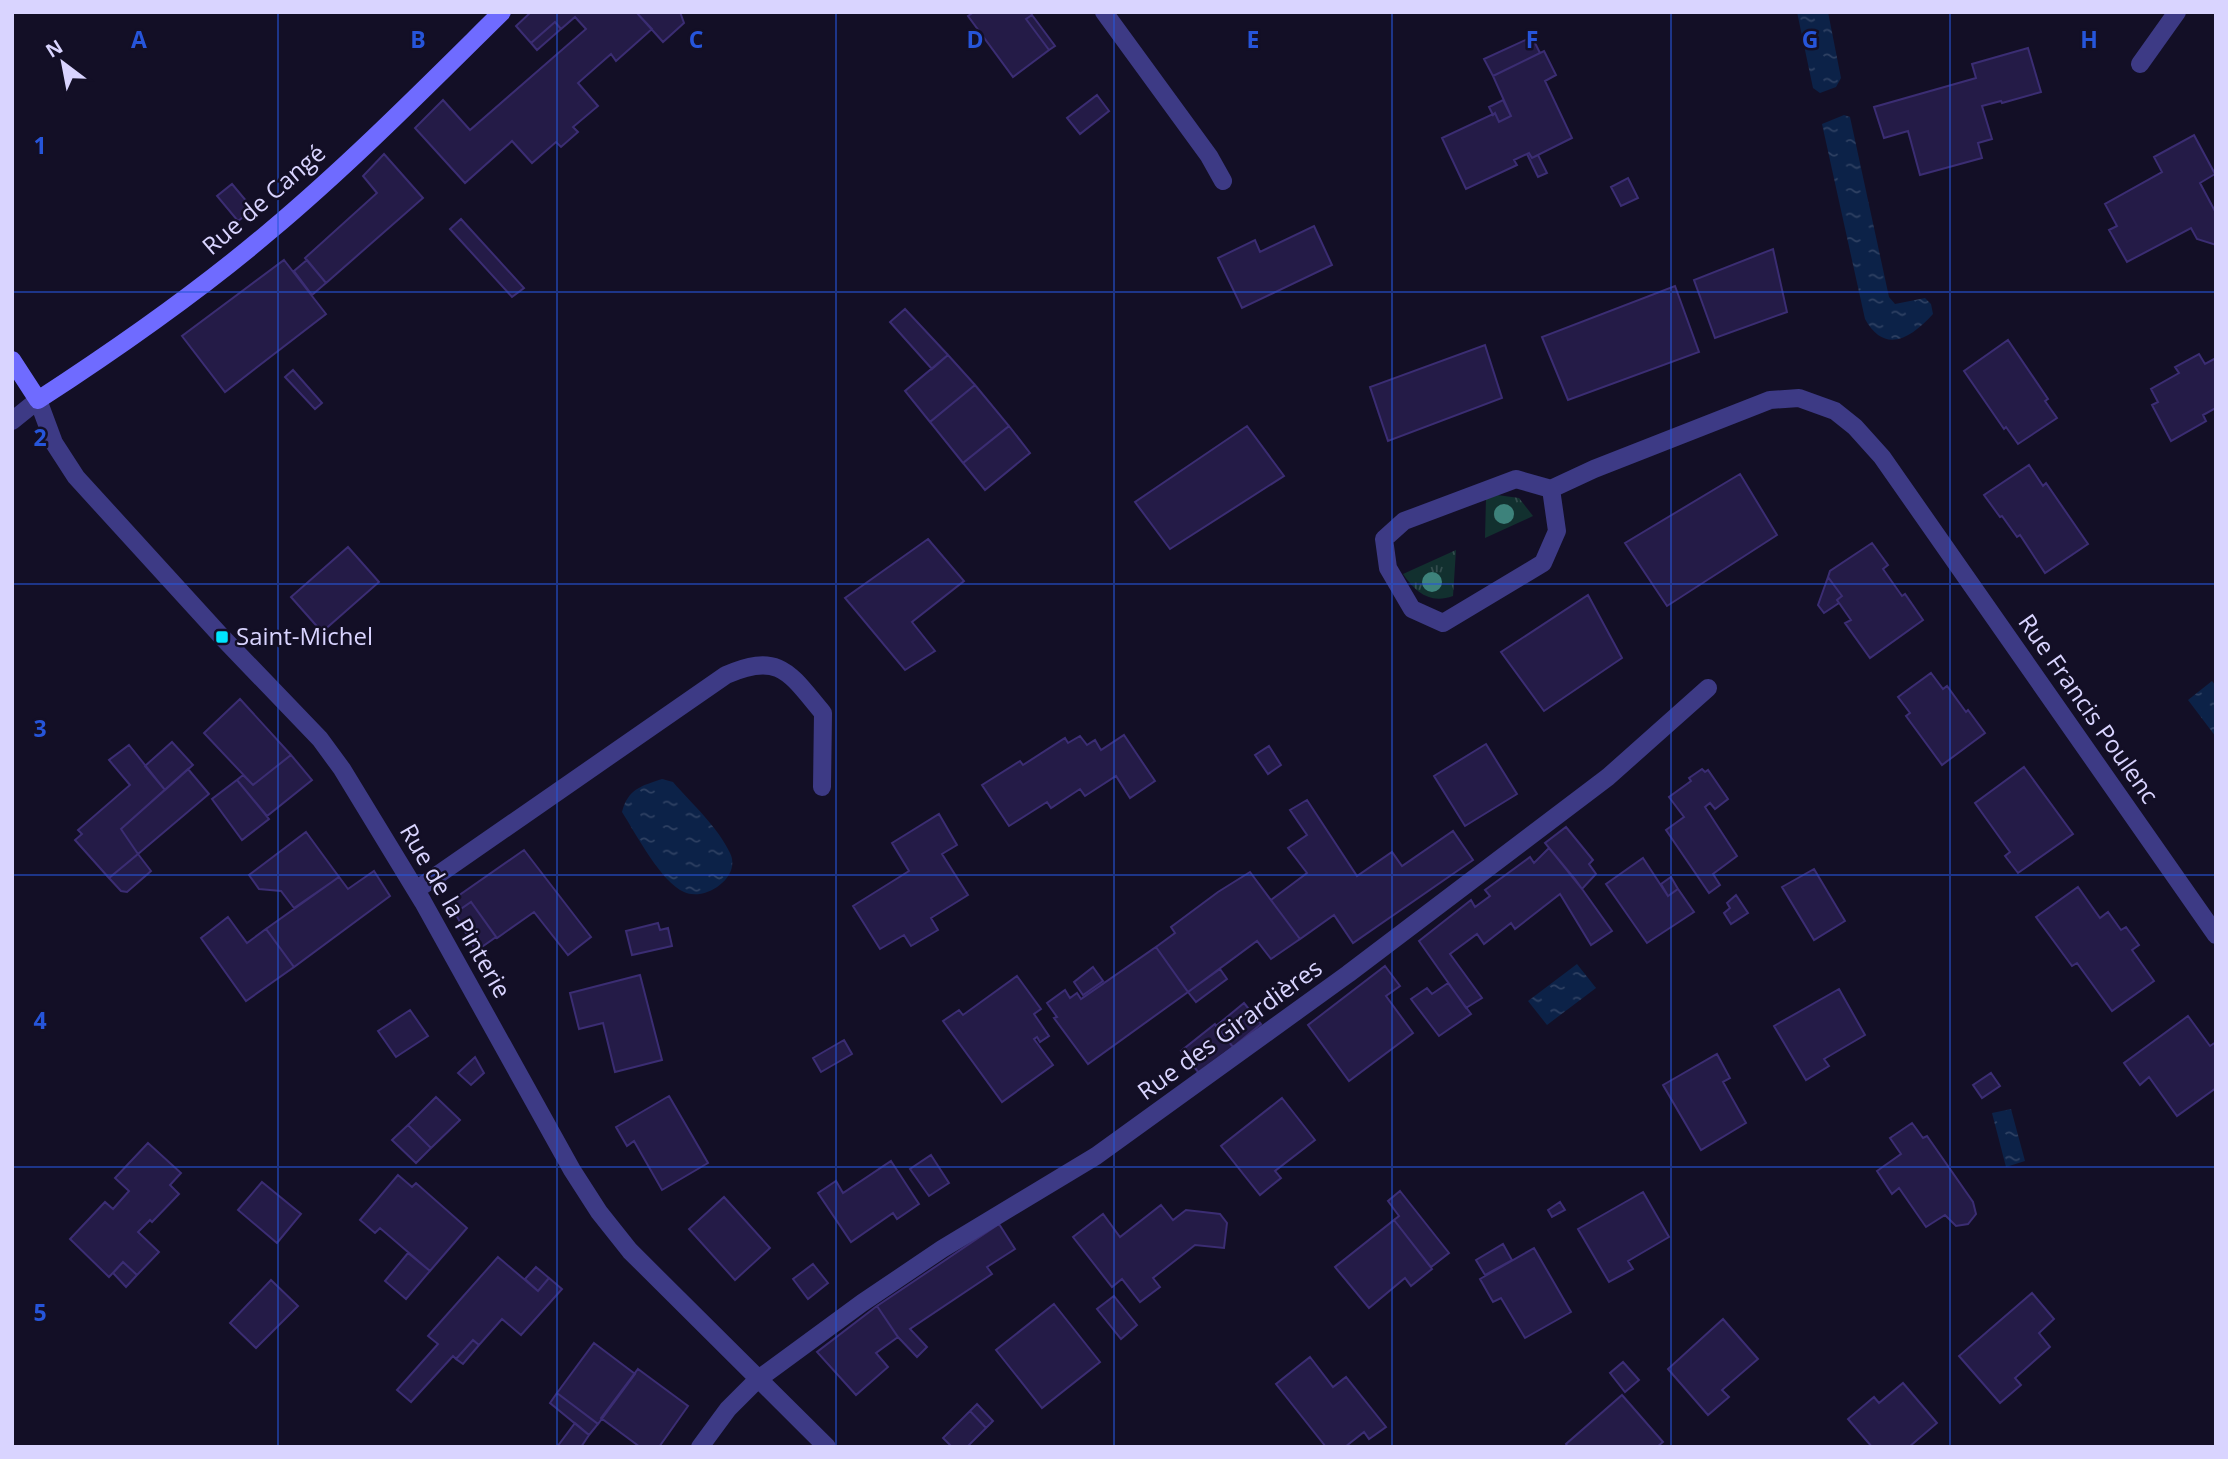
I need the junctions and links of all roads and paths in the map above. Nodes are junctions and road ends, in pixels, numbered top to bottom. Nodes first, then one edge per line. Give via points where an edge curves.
1 (502, 12) edge
2 (1104, 12) edge
3 (2177, 12) edge
4 (2140, 64) dead end
5 (1223, 181) dead end
6 (12, 360) edge
7 (38, 400) junction
8 (12, 421) edge
9 (1551, 489) junction
10 (1708, 688) dead end
11 (822, 787) dead end
12 (416, 890) junction
13 (2216, 935) edge
14 (757, 1380) junction
15 (700, 1447) edge
16 (827, 1447) edge

1 - 7 street, Rue de Cangé via 271,231 105,357
2 - 5 street
3 - 4 street
6 - 7 street
7 - 8 street
7 - 12 street, Rue de la Pinterie via 54,443 76,477 324,744
9 - 9 street via 1516,479 1404,520 1384,540 1388,568 1412,609 1443,623 1544,563 1557,531
9 - 13 street, Rue Francis Poulenc via 1770,400 1798,398 1835,411 1882,457
10 - 14 street, Rue des Girardières via 1608,777 1348,974 1096,1156 942,1249
11 - 12 street via 822,713 783,669 748,665 726,675
12 - 14 street, Rue de la Pinterie via 599,1212 630,1251
14 - 15 street, Rue des Girardières
14 - 16 street, Rue de la Pinterie

